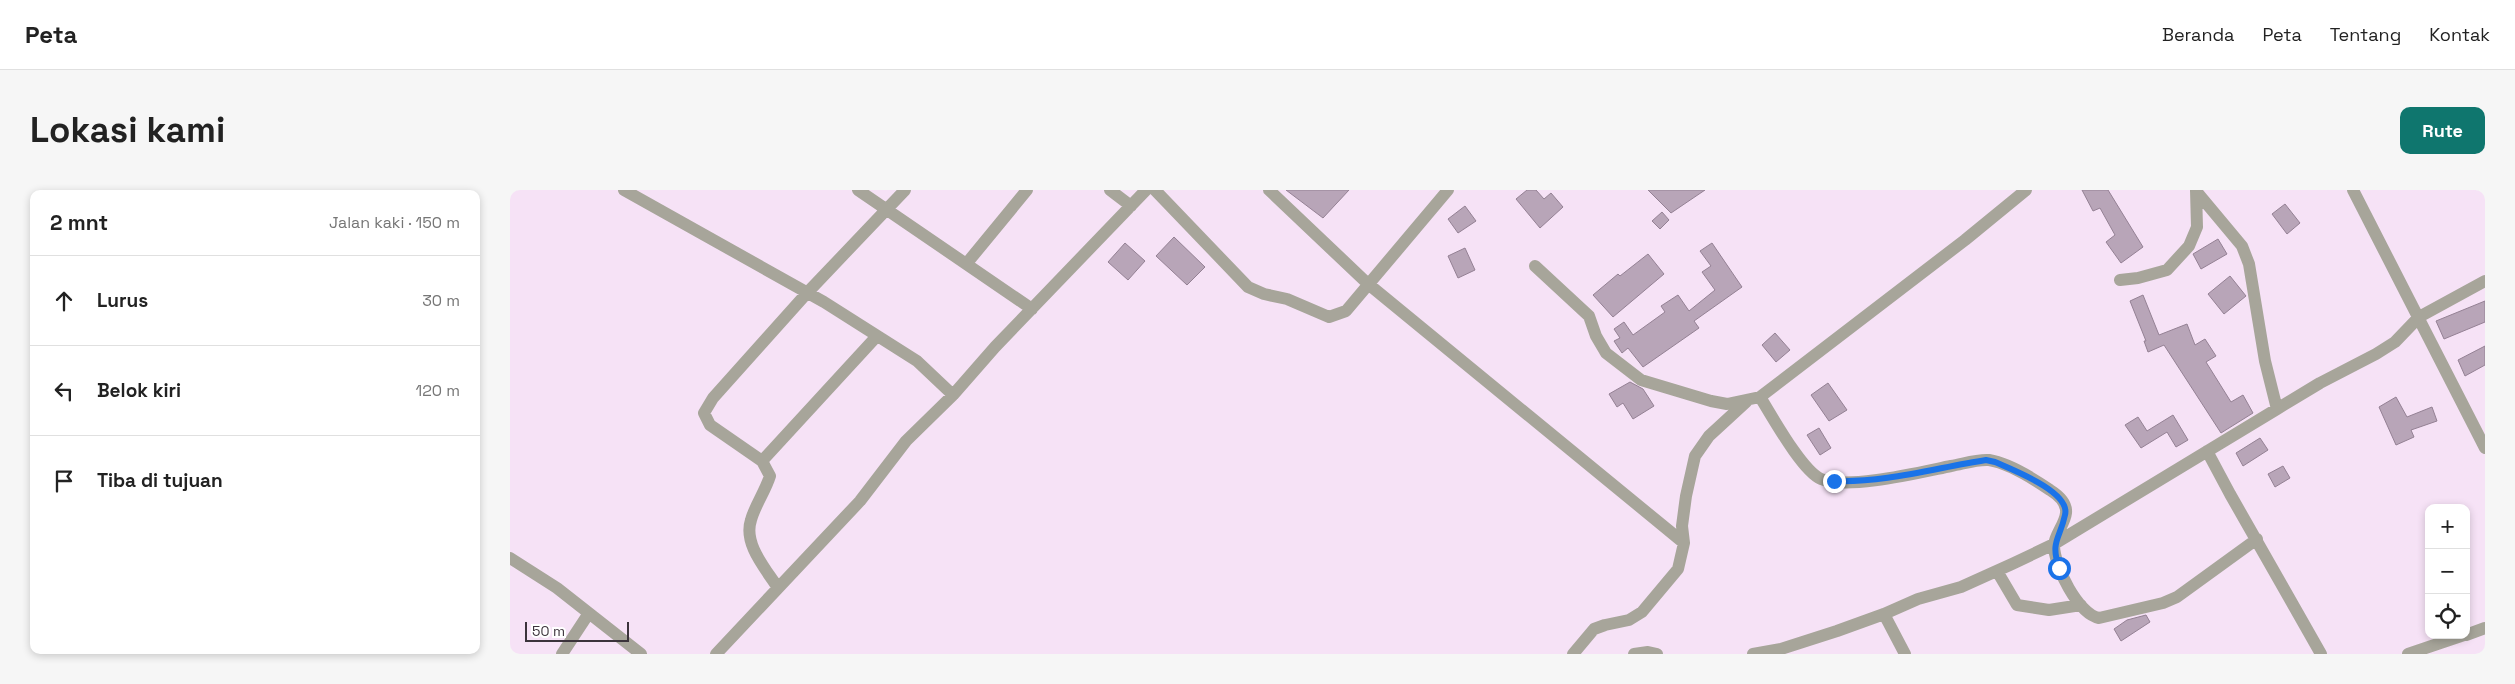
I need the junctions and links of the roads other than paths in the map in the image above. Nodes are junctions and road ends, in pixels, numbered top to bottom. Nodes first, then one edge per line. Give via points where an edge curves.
1 (624, 190) edge
2 (858, 190) edge
3 (905, 190) edge
4 (1027, 190) edge
5 (1110, 190) edge
6 (1146, 190) edge
7 (1155, 190) edge
8 (1448, 190) edge
9 (2026, 190) edge
10 (2196, 190) edge
11 (2353, 190) edge
12 (1272, 191) edge
13 (1131, 206) junction
14 (888, 208) junction
15 (967, 263) junction
16 (1535, 266) dead end
17 (2120, 280) dead end
18 (2485, 280) edge
19 (1367, 283) junction
20 (807, 293) junction
21 (1032, 309) junction
22 (2419, 317) junction
23 (877, 336) junction
24 (953, 394) junction
25 (1760, 398) junction
26 (1746, 402) junction
27 (2277, 409) junction
28 (2485, 448) edge
29 (2207, 450) junction
30 (762, 461) junction
31 (2257, 539) junction
32 (1684, 544) junction
33 (2054, 544) junction
34 (510, 558) edge
35 (1997, 571) junction
36 (778, 588) junction
37 (2081, 605) junction
38 (589, 613) junction
39 (1884, 614) junction
40 (2485, 628) edge
41 (2470, 633) edge
42 (2453, 639) edge
43 (1652, 653) edge
44 (562, 654) edge
45 (641, 654) edge
46 (716, 654) edge
47 (1572, 654) edge
48 (1634, 654) edge
49 (1753, 654) edge
50 (1905, 654) edge
51 (2322, 654) edge
52 (2408, 654) edge

1 - 20 street
2 - 14 street
3 - 14 street
4 - 15 street
5 - 13 street
6 - 13 street
7 - 19 street via 1248,287 1329,317 1346,311
8 - 19 street
9 - 25 street
10 - 17 street via 2197,227 2189,246 2167,270
10 - 27 street via 2242,246 2249,264 2264,360
11 - 22 street
12 - 19 street
13 - 21 street
14 - 15 street
14 - 20 street
15 - 21 street
16 - 26 street via 1589,316 1606,353 1641,380 1711,402
18 - 22 street
19 - 32 street
20 - 23 street
20 - 30 street via 713,398 704,413 710,425
21 - 24 street
22 - 27 street via 2395,342
22 - 28 street
23 - 24 street via 917,361
23 - 30 street
24 - 36 street via 906,442 860,501
25 - 26 street
25 - 33 street via 1806,467 1820,479 1855,482 1986,460 2012,469 2048,488 2064,502 2066,514
26 - 32 street via 1694,456 1682,526
27 - 29 street
29 - 31 street
29 - 33 street
30 - 36 street via 770,476 750,521 749,539
31 - 37 street via 2202,581 2163,603 2099,618 2091,617
31 - 51 street
32 - 47 street via 1678,569 1648,607 1629,620 1594,629
33 - 35 street
33 - 37 street via 2059,568
34 - 38 street
35 - 37 street via 2017,605 2049,610
35 - 39 street
36 - 46 street
38 - 44 street
38 - 45 street
39 - 49 street
39 - 50 street
40 - 41 street
42 - 52 street
43 - 48 street

